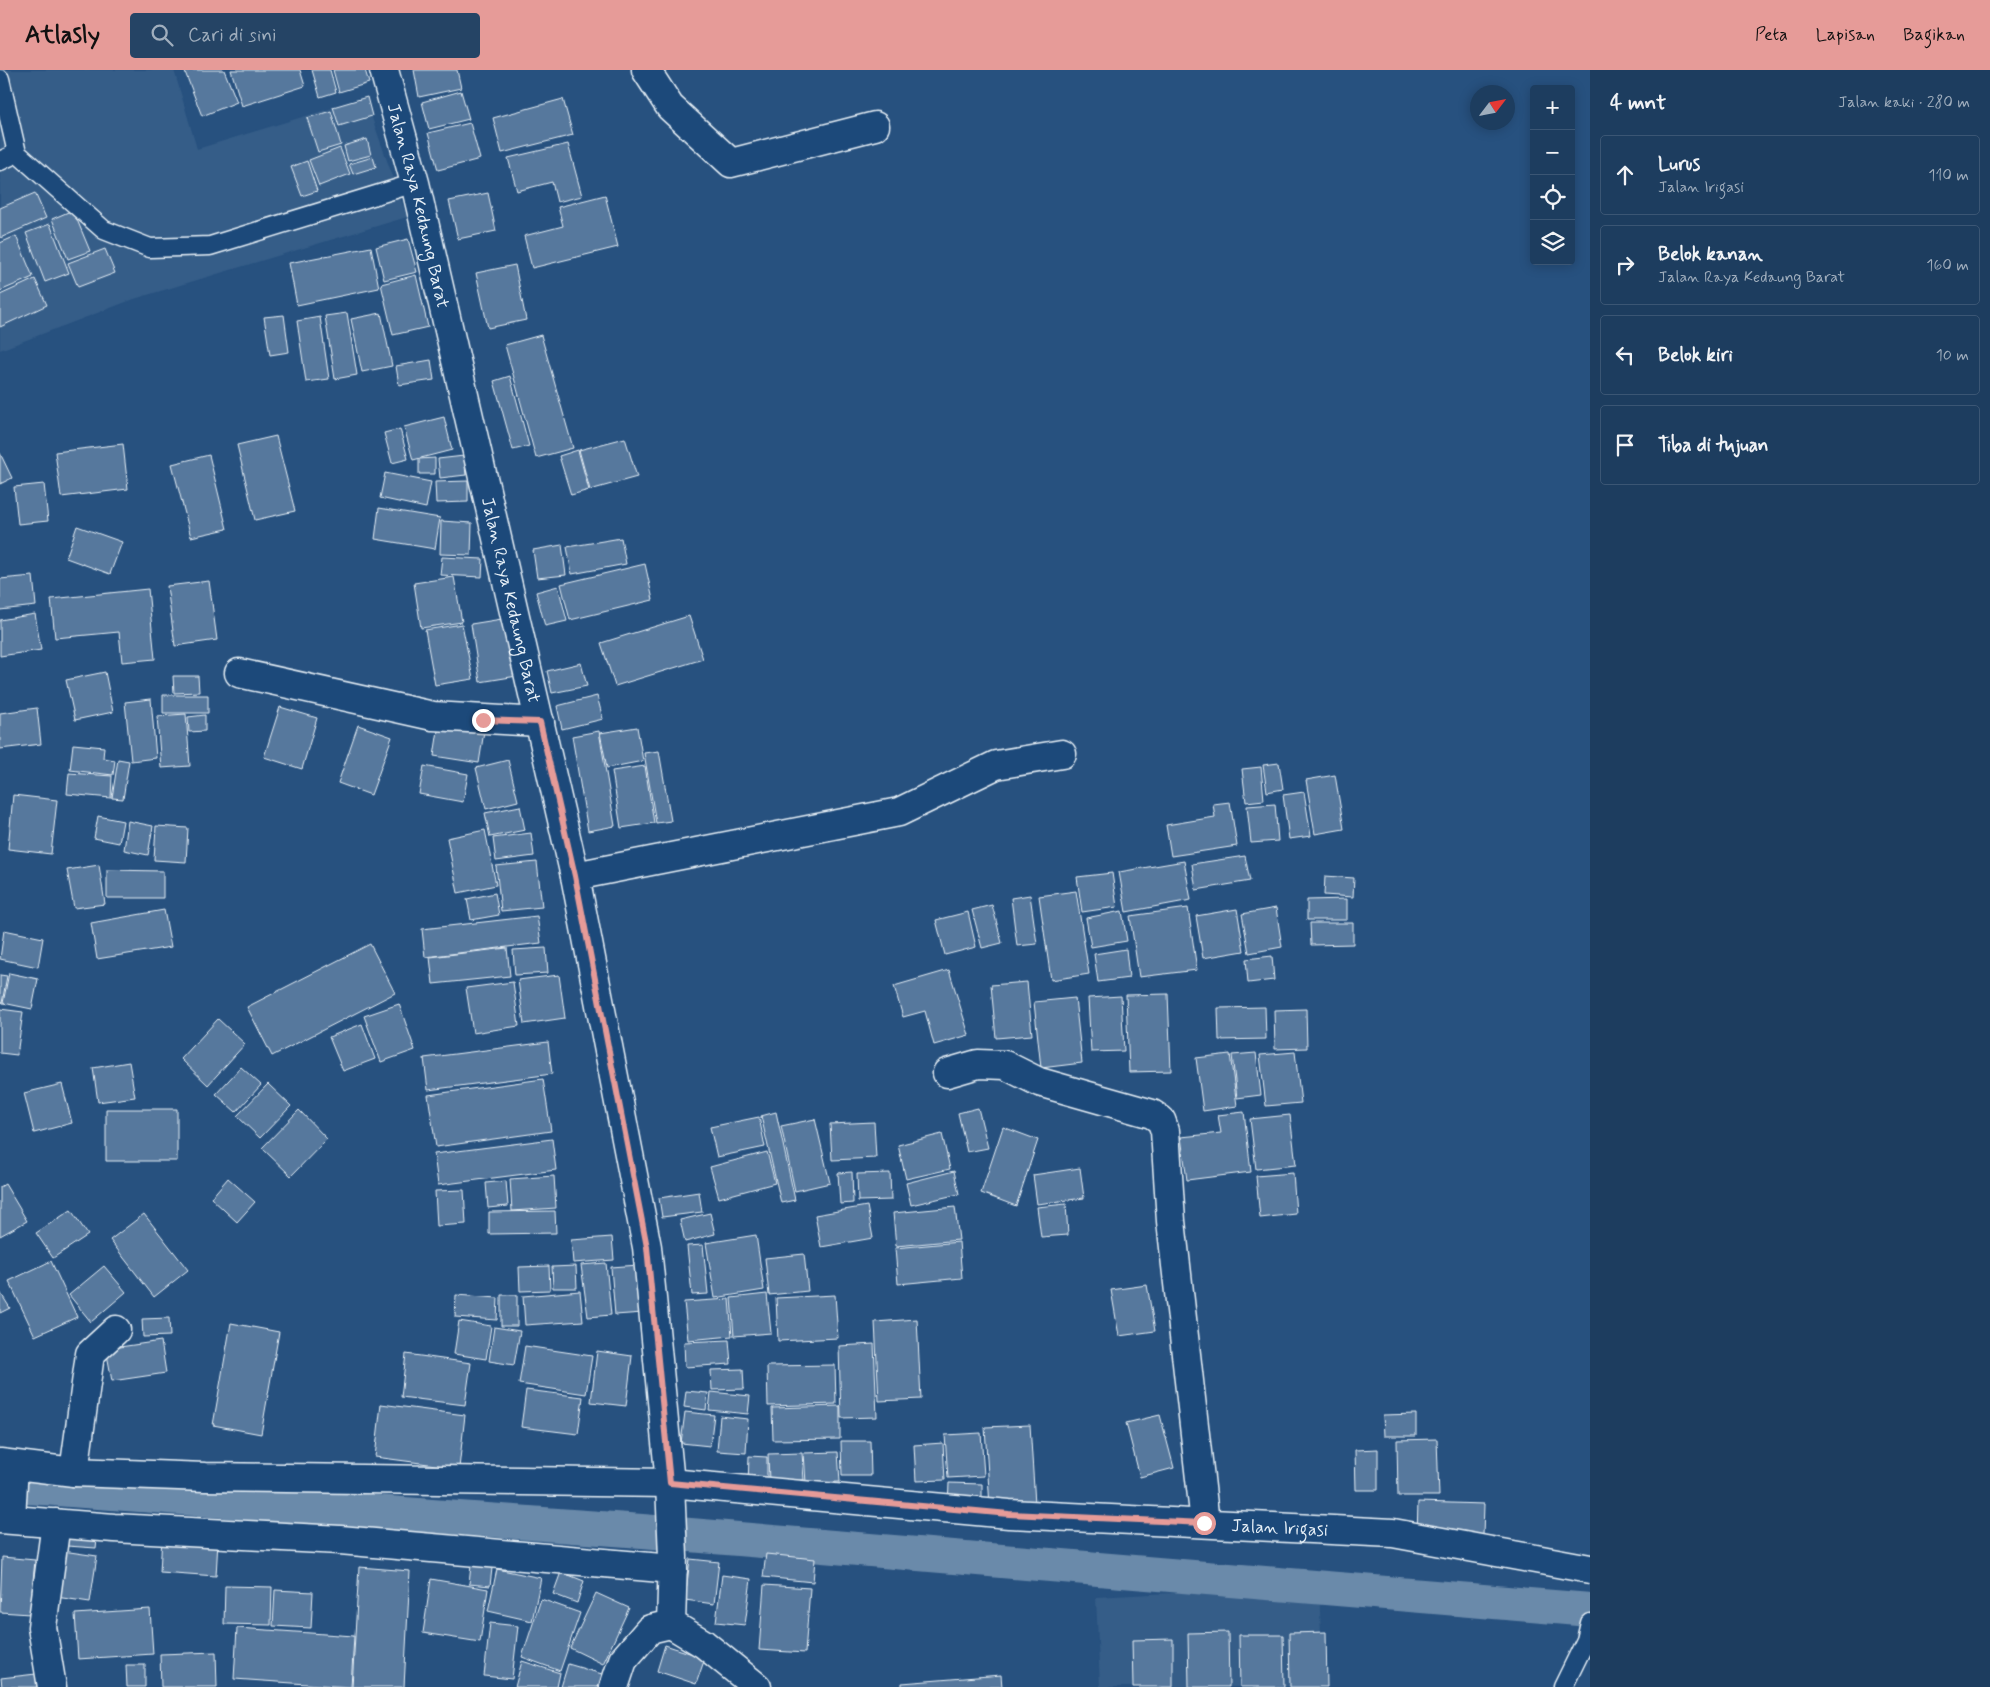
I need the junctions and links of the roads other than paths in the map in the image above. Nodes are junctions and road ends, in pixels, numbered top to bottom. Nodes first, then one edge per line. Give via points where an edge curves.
1 (384, 70) edge
2 (646, 70) edge
3 (0, 78) edge
4 (875, 126) dead end
5 (17, 153) junction
6 (0, 161) edge
7 (415, 183) junction
8 (239, 673) dead end
9 (540, 722) junction
10 (1062, 754) dead end
11 (575, 876) junction
12 (947, 1073) dead end
13 (116, 1330) dead end
14 (74, 1472) junction
15 (670, 1483) junction
16 (9, 1491) edge
17 (56, 1523) junction
18 (1204, 1523) junction
19 (673, 1563) junction
20 (1590, 1569) edge
21 (671, 1624) junction
22 (1590, 1624) edge
23 (52, 1687) edge
24 (614, 1687) edge
25 (757, 1687) edge
26 (1563, 1687) edge

1 - 7 street, Jalan Raya Kedaung Barat
2 - 4 street via 670,108 731,162
3 - 5 lane
5 - 6 lane
5 - 7 lane via 104,230 150,248 210,246
7 - 9 street, Jalan Raya Kedaung Barat
8 - 9 street via 432,716
9 - 11 street, Jalan Raya Kedaung Barat
10 - 11 street via 996,765 899,812
11 - 15 street, Jalan Raya Kedaung Barat via 647,1247
12 - 18 street via 978,1064 1005,1066 1039,1082 1152,1114 1161,1120 1165,1131 1171,1221
13 - 14 street via 90,1354
14 - 15 street, Jalan Irigasi via 205,1477
14 - 16 street, Jalan Irigasi
15 - 18 street, Jalan Irigasi via 1009,1514
15 - 19 street, Jalan Raya Kedaung Barat
16 - 17 street
17 - 19 street
17 - 23 street via 42,1628
18 - 20 street, Jalan Irigasi via 1393,1533
19 - 21 street, Jalan Raya Kedaung Barat
21 - 24 street via 650,1629 623,1660
21 - 25 street via 704,1644
22 - 26 lane via 1586,1640

